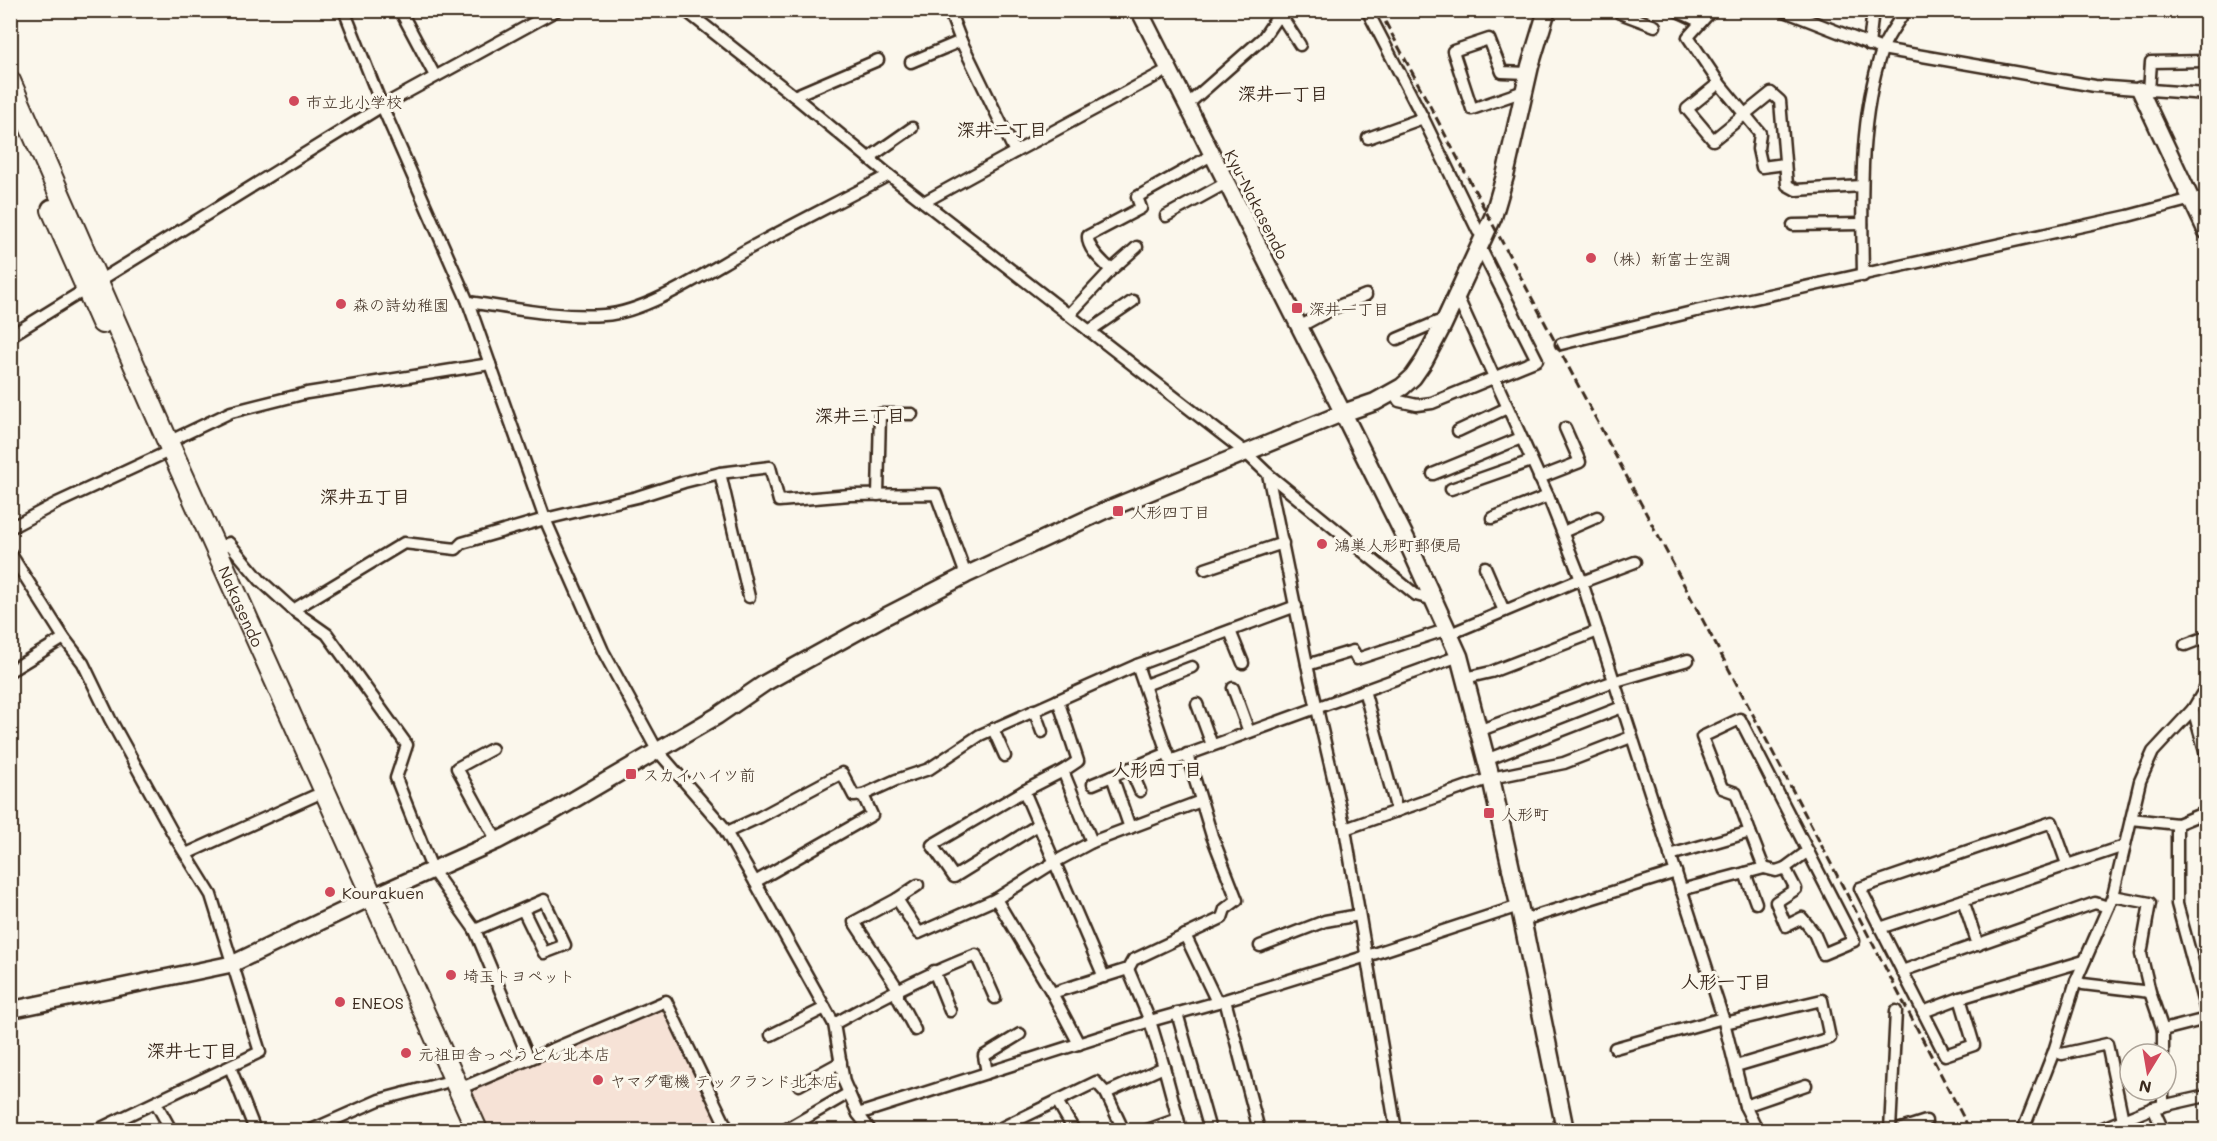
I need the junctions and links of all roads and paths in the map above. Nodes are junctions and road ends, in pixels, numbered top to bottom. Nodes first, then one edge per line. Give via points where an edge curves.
1 (344, 10) edge
2 (400, 10) edge
3 (557, 10) edge
4 (685, 10) edge
5 (949, 10) edge
6 (1139, 10) edge
7 (1367, 10) edge
8 (1547, 10) edge
9 (1621, 10) edge
10 (1675, 10) edge
11 (1712, 10) edge
12 (1782, 10) edge
13 (1873, 10) edge
14 (1906, 10) edge
15 (1281, 12) edge
16 (1806, 16) edge
17 (1701, 22) junction
18 (1654, 26) dead end
19 (961, 41) junction
20 (1300, 45) dead end
21 (1869, 45) junction
22 (1882, 49) junction
23 (878, 60) dead end
24 (2206, 61) edge
25 (911, 62) dead end
26 (1169, 69) junction
27 (1528, 73) junction
28 (435, 76) junction
29 (10, 81) edge
30 (1719, 83) junction
31 (1524, 91) junction
32 (2144, 91) junction
33 (2206, 94) edge
34 (794, 96) junction
35 (1186, 105) junction
36 (382, 106) junction
37 (10, 113) edge
38 (1743, 114) junction
39 (1423, 118) junction
40 (912, 128) dead end
41 (1368, 138) dead end
42 (1015, 152) junction
43 (1212, 155) junction
44 (869, 158) junction
45 (1785, 164) junction
46 (889, 175) junction
47 (1226, 183) junction
48 (1862, 186) junction
49 (2200, 199) edge
50 (924, 202) junction
51 (1166, 216) dead end
52 (1862, 224) junction
53 (1793, 225) dead end
54 (2206, 231) edge
55 (1481, 242) junction
56 (1137, 247) dead end
57 (1111, 270) junction
58 (1863, 276) junction
59 (92, 284) junction
60 (1366, 295) dead end
61 (1455, 298) junction
62 (1133, 301) dead end
63 (468, 302) junction
64 (1069, 315) junction
65 (1443, 324) junction
66 (1299, 327) junction
67 (1089, 331) junction
68 (10, 336) edge
69 (1397, 339) dead end
70 (1561, 344) dead end
71 (490, 364) junction
72 (1494, 377) junction
73 (1394, 393) junction
74 (1507, 408) junction
75 (1343, 413) junction
76 (912, 414) dead end
77 (1565, 428) dead end
78 (1458, 431) dead end
79 (1521, 438) junction
80 (165, 448) junction
81 (1245, 452) junction
82 (1531, 461) junction
83 (720, 473) junction
84 (1268, 474) junction
85 (1433, 474) dead end
86 (1539, 478) junction
87 (1451, 489) dead end
88 (878, 495) junction
89 (1548, 496) junction
90 (1597, 517) dead end
91 (1491, 518) dead end
92 (545, 519) junction
93 (10, 528) edge
94 (1563, 532) junction
95 (1283, 543) junction
96 (216, 549) junction
97 (10, 553) edge
98 (1635, 562) dead end
99 (1485, 567) dead end
100 (1205, 569) dead end
101 (966, 575) junction
102 (1582, 581) junction
103 (749, 597) dead end
104 (1434, 600) junction
105 (1296, 606) junction
106 (293, 610) junction
107 (1504, 611) junction
108 (1230, 631) junction
109 (1449, 631) junction
110 (1598, 631) junction
111 (2206, 636) edge
112 (64, 638) junction
113 (2184, 645) dead end
114 (1459, 656) junction
115 (1688, 660) dead end
116 (1243, 663) dead end
117 (1137, 665) junction
118 (1307, 665) junction
119 (1192, 668) dead end
120 (10, 671) edge
121 (1465, 678) junction
122 (1615, 683) junction
123 (1145, 685) junction
124 (2206, 687) edge
125 (1233, 688) dead end
126 (1364, 690) junction
127 (1058, 700) junction
128 (2204, 700) edge
129 (1197, 704) dead end
130 (1317, 707) junction
131 (1622, 707) junction
132 (2193, 709) junction
133 (1034, 710) junction
134 (993, 729) junction
135 (1478, 731) junction
136 (1042, 732) dead end
137 (1249, 732) junction
138 (1631, 736) junction
139 (1212, 745) junction
140 (492, 749) dead end
141 (657, 750) junction
142 (1168, 753) junction
143 (1187, 754) junction
144 (2206, 755) edge
145 (1005, 756) dead end
146 (1486, 760) junction
147 (1130, 768) junction
148 (1063, 771) junction
149 (1112, 776) junction
150 (1491, 778) junction
151 (1093, 784) dead end
152 (1140, 790) dead end
153 (1024, 791) junction
154 (863, 795) junction
155 (314, 796) junction
156 (1202, 801) junction
157 (1397, 811) junction
158 (2206, 812) edge
159 (2131, 819) junction
160 (2177, 824) junction
161 (1038, 825) junction
162 (1130, 828) junction
163 (1346, 829) junction
164 (727, 832) junction
165 (1750, 832) junction
166 (497, 842) junction
167 (1092, 842) junction
168 (2124, 846) junction
169 (1808, 851) junction
170 (186, 854) junction
171 (1670, 855) junction
172 (1053, 862) junction
173 (2067, 864) junction
174 (1764, 868) junction
175 (1785, 868) junction
176 (433, 871) junction
177 (1676, 872) junction
178 (1745, 873) junction
179 (755, 882) junction
180 (918, 885) dead end
181 (1681, 890) junction
182 (2113, 896) junction
183 (897, 899) junction
184 (996, 899) junction
185 (366, 900) junction
186 (1963, 900) junction
187 (1756, 903) dead end
188 (2108, 907) junction
189 (523, 910) junction
190 (1521, 913) junction
191 (1359, 915) junction
192 (1880, 928) junction
193 (475, 930) junction
194 (1185, 935) junction
195 (1978, 945) junction
196 (1260, 946) dead end
197 (1367, 956) junction
198 (2084, 961) junction
199 (232, 964) junction
200 (1128, 969) junction
201 (934, 971) junction
202 (1902, 971) junction
203 (1104, 977) junction
204 (2076, 981) junction
205 (898, 989) junction
206 (2150, 992) junction
207 (1052, 993) junction
208 (995, 998) dead end
209 (1960, 998) junction
210 (1221, 1001) junction
211 (825, 1008) junction
212 (10, 1010) edge
213 (950, 1011) dead end
214 (1896, 1011) dead end
215 (2206, 1011) edge
216 (1923, 1012) junction
217 (1177, 1013) junction
218 (2206, 1019) edge
219 (1724, 1020) junction
220 (1150, 1021) junction
221 (834, 1024) junction
222 (915, 1030) dead end
223 (2163, 1030) junction
224 (1020, 1034) dead end
225 (771, 1035) dead end
226 (2163, 1042) edge
227 (1079, 1044) junction
228 (1616, 1048) dead end
229 (2054, 1051) junction
230 (529, 1059) junction
231 (841, 1062) junction
232 (1736, 1066) junction
233 (230, 1067) junction
234 (1164, 1067) junction
235 (987, 1072) junction
236 (798, 1085) dead end
237 (1806, 1085) dead end
238 (451, 1086) junction
239 (849, 1093) junction
240 (1106, 1093) junction
241 (2206, 1096) edge
242 (1057, 1101) junction
243 (2159, 1102) edge
244 (156, 1103) junction
245 (1745, 1106) junction
246 (2158, 1107) junction
247 (858, 1114) junction
248 (1178, 1119) junction
249 (2123, 1120) junction
250 (1926, 1121) dead end
251 (10, 1125) edge
252 (2098, 1130) edge
253 (14, 1131) edge
254 (97, 1131) edge
255 (171, 1131) edge
256 (255, 1131) edge
257 (311, 1131) edge
258 (464, 1131) edge
259 (477, 1131) edge
260 (728, 1131) edge
261 (785, 1131) edge
262 (870, 1131) edge
263 (997, 1131) edge
264 (1074, 1131) edge
265 (1113, 1131) edge
266 (1147, 1131) edge
267 (1181, 1131) edge
268 (1210, 1131) edge
269 (1259, 1131) edge
270 (1396, 1131) edge
271 (1565, 1131) edge
272 (1757, 1131) edge
273 (1890, 1131) edge
274 (1898, 1131) edge
275 (2023, 1131) edge
276 (2163, 1131) edge

1 - 36 street
2 - 28 street
3 - 28 street
4 - 34 street
5 - 19 street
6 - 26 street, Kyu-Nakasendo
7 - 39 street
8 - 27 main road
9 - 18 street via 1620,13
10 - 17 street
11 - 17 street
12 - 16 street
13 - 21 street
14 - 22 street
15 - 20 street
15 - 35 street via 1263,38
16 - 21 street
17 - 30 street via 1688,37
19 - 25 street
19 - 42 street
21 - 22 street
22 - 32 street via 1978,68
22 - 48 street via 1870,100
23 - 34 street
24 - 32 street via 2151,62
26 - 35 street, Kyu-Nakasendo
26 - 42 street
27 - 31 main road
27 - 31 street via 1502,72 1489,39 1453,51 1472,109
28 - 36 street
29 - 59 highway, Nakasendo
30 - 38 street
30 - 38 street via 1687,109 1713,140
31 - 55 main road via 1505,176
32 - 33 street
32 - 49 street
34 - 44 street
35 - 43 street, Kyu-Nakasendo
36 - 59 street
36 - 63 street
37 - 59 highway, Nakasendo
38 - 45 street via 1760,133 1762,167
38 - 45 street via 1771,93 1780,101
39 - 41 street
39 - 55 street
40 - 44 street
42 - 50 street
43 - 47 street, Kyu-Nakasendo
43 - 57 street via 1137,197 1141,208 1088,236 1088,242
44 - 46 street
45 - 48 street via 1787,185 1796,190
46 - 50 street
46 - 63 street via 654,300 630,309 605,315 552,314
47 - 51 street
47 - 66 street, Kyu-Nakasendo
48 - 52 street
49 - 54 street
49 - 58 street
50 - 64 street
52 - 53 street
52 - 58 street
55 - 61 main road
55 - 72 street via 1537,360
56 - 57 street
57 - 64 street
58 - 70 street
59 - 68 street
59 - 80 highway, Nakasendo
60 - 66 street
61 - 65 main road
61 - 72 street
62 - 67 street
63 - 71 street
64 - 67 street
65 - 69 street via 1437,322
65 - 73 main road via 1413,377
66 - 75 street, Kyu-Nakasendo
67 - 81 street
71 - 80 street via 297,396 231,412
71 - 92 street
72 - 73 street via 1432,403 1399,401
72 - 74 street
73 - 75 main road
74 - 78 street
74 - 79 street
75 - 81 street
75 - 104 main road
76 - 88 street via 880,414
77 - 86 street via 1580,462
79 - 82 street
79 - 85 street
80 - 93 street
80 - 96 highway, Nakasendo
80 - 155 highway, Nakasendo
81 - 84 street
81 - 101 street via 1047,536
82 - 86 street
82 - 87 street
83 - 88 street via 770,467 779,501
83 - 92 street
83 - 103 street
84 - 95 street
84 - 104 street via 1416,595
86 - 89 street
88 - 101 street via 936,494
89 - 91 street
89 - 94 street
90 - 94 street
92 - 106 street via 462,543 456,549 404,543
92 - 141 street via 603,651
94 - 102 street
95 - 100 street
95 - 105 street
96 - 106 street via 229,543 260,580
96 - 185 highway, Nakasendo
97 - 112 street
98 - 102 street
99 - 107 street
101 - 141 street via 765,683 734,706
102 - 107 street
102 - 110 street
104 - 109 main road
105 - 108 street
105 - 118 street
106 - 176 street via 327,634 407,745 396,778
107 - 109 street
108 - 116 street
108 - 117 street
109 - 114 main road
109 - 118 street via 1357,659 1353,651
110 - 121 street via 1491,672
110 - 122 street
111 - 113 street
112 - 120 street
112 - 170 street via 83,663
114 - 121 main road
114 - 126 street
115 - 122 street
117 - 123 street
117 - 127 street
118 - 130 street
119 - 123 street
121 - 135 main road
122 - 131 street
122 - 135 street
123 - 142 street
124 - 128 street
125 - 137 street
126 - 130 street
126 - 157 street
127 - 133 street
127 - 148 street via 1078,761
128 - 132 street
129 - 139 street
130 - 137 street
130 - 163 street
131 - 138 street
131 - 146 street
132 - 144 street
132 - 159 street via 2153,752 2140,781
133 - 134 street
133 - 136 street
134 - 145 street
134 - 154 street via 929,770
135 - 146 main road
137 - 139 street
138 - 150 street via 1564,764
138 - 171 street
139 - 143 street
140 - 166 street via 457,768
141 - 164 street
141 - 166 street
142 - 143 street via 1170,761
142 - 147 street
143 - 156 street
146 - 150 main road
147 - 149 street
147 - 152 street
148 - 153 street
148 - 167 street
149 - 151 street
149 - 162 street
150 - 157 street
150 - 190 main road
153 - 161 street
153 - 161 street via 932,845 954,877
154 - 164 street via 854,796 842,773
154 - 179 street via 872,815
155 - 170 street
155 - 185 highway, Nakasendo
156 - 162 street
156 - 194 street via 1237,900 1225,909 1222,918
157 - 163 street
158 - 160 street
159 - 160 street
159 - 168 street
160 - 215 street via 2177,904
161 - 172 street
162 - 167 street
163 - 191 street
164 - 179 street
165 - 169 street via 1736,793 1722,788 1702,737 1740,719
165 - 171 street
165 - 174 street
166 - 176 street
167 - 172 street
168 - 173 street
168 - 182 street
169 - 175 street
169 - 175 street via 1854,941 1823,954 1802,918 1786,926 1776,902 1796,889
170 - 199 street via 211,895
171 - 177 street
172 - 184 street
172 - 203 street
173 - 186 street
173 - 192 street via 2052,822 1860,888
174 - 175 street
174 - 178 street
176 - 185 street
176 - 193 street
177 - 181 street
177 - 190 street
178 - 181 street
178 - 187 street
179 - 211 street
180 - 183 street
181 - 219 street
182 - 188 street
182 - 206 street via 2150,903 2141,954
183 - 184 street via 919,933
183 - 205 street via 854,922
184 - 207 street
185 - 199 street
185 - 238 highway, Nakasendo
186 - 192 street
186 - 195 street
188 - 195 street via 2095,903
188 - 198 street
189 - 189 street via 544,900 565,945 544,953
189 - 193 street
190 - 197 street
190 - 271 main road
191 - 196 street via 1325,921
191 - 197 street
192 - 202 street
193 - 230 street
194 - 200 street via 1133,960
194 - 210 street
195 - 202 street
197 - 210 street
197 - 270 street
198 - 204 street
198 - 209 street
199 - 212 street
199 - 233 street via 260,1052
200 - 203 street
200 - 220 street
201 - 205 street
201 - 208 street via 976,954
201 - 213 street
202 - 216 street
203 - 207 street
204 - 206 street
204 - 229 street
205 - 221 street
205 - 222 street via 898,998
206 - 223 street
207 - 227 street
209 - 216 street
209 - 216 street via 1974,1045 1945,1055
210 - 217 street
210 - 269 street
211 - 221 street
211 - 225 street
214 - 273 street
217 - 220 street
217 - 268 street
218 - 223 street
219 - 228 street
219 - 232 street
219 - 232 street via 1822,1000 1830,1038
220 - 227 street
220 - 234 street
221 - 231 street
223 - 226 street
224 - 235 street via 984,1056
227 - 235 street
229 - 249 street via 2062,1054 2107,1044
229 - 275 street
230 - 238 street
230 - 260 street via 666,1001
231 - 236 street
231 - 239 street
232 - 245 street
233 - 244 street
233 - 256 street
234 - 240 street
234 - 248 street
235 - 247 street
237 - 245 street
238 - 257 street via 379,1100
238 - 258 highway, Nakasendo
238 - 259 highway, Nakasendo
239 - 247 street
239 - 261 street
240 - 242 street via 1096,1082
240 - 265 street via 1121,1125
241 - 246 street
242 - 263 street
242 - 264 street
243 - 246 street
244 - 254 street
244 - 255 street
245 - 272 street
246 - 249 street
246 - 276 street
247 - 262 street
248 - 266 street
248 - 267 street
249 - 252 street
250 - 274 street
251 - 253 street

